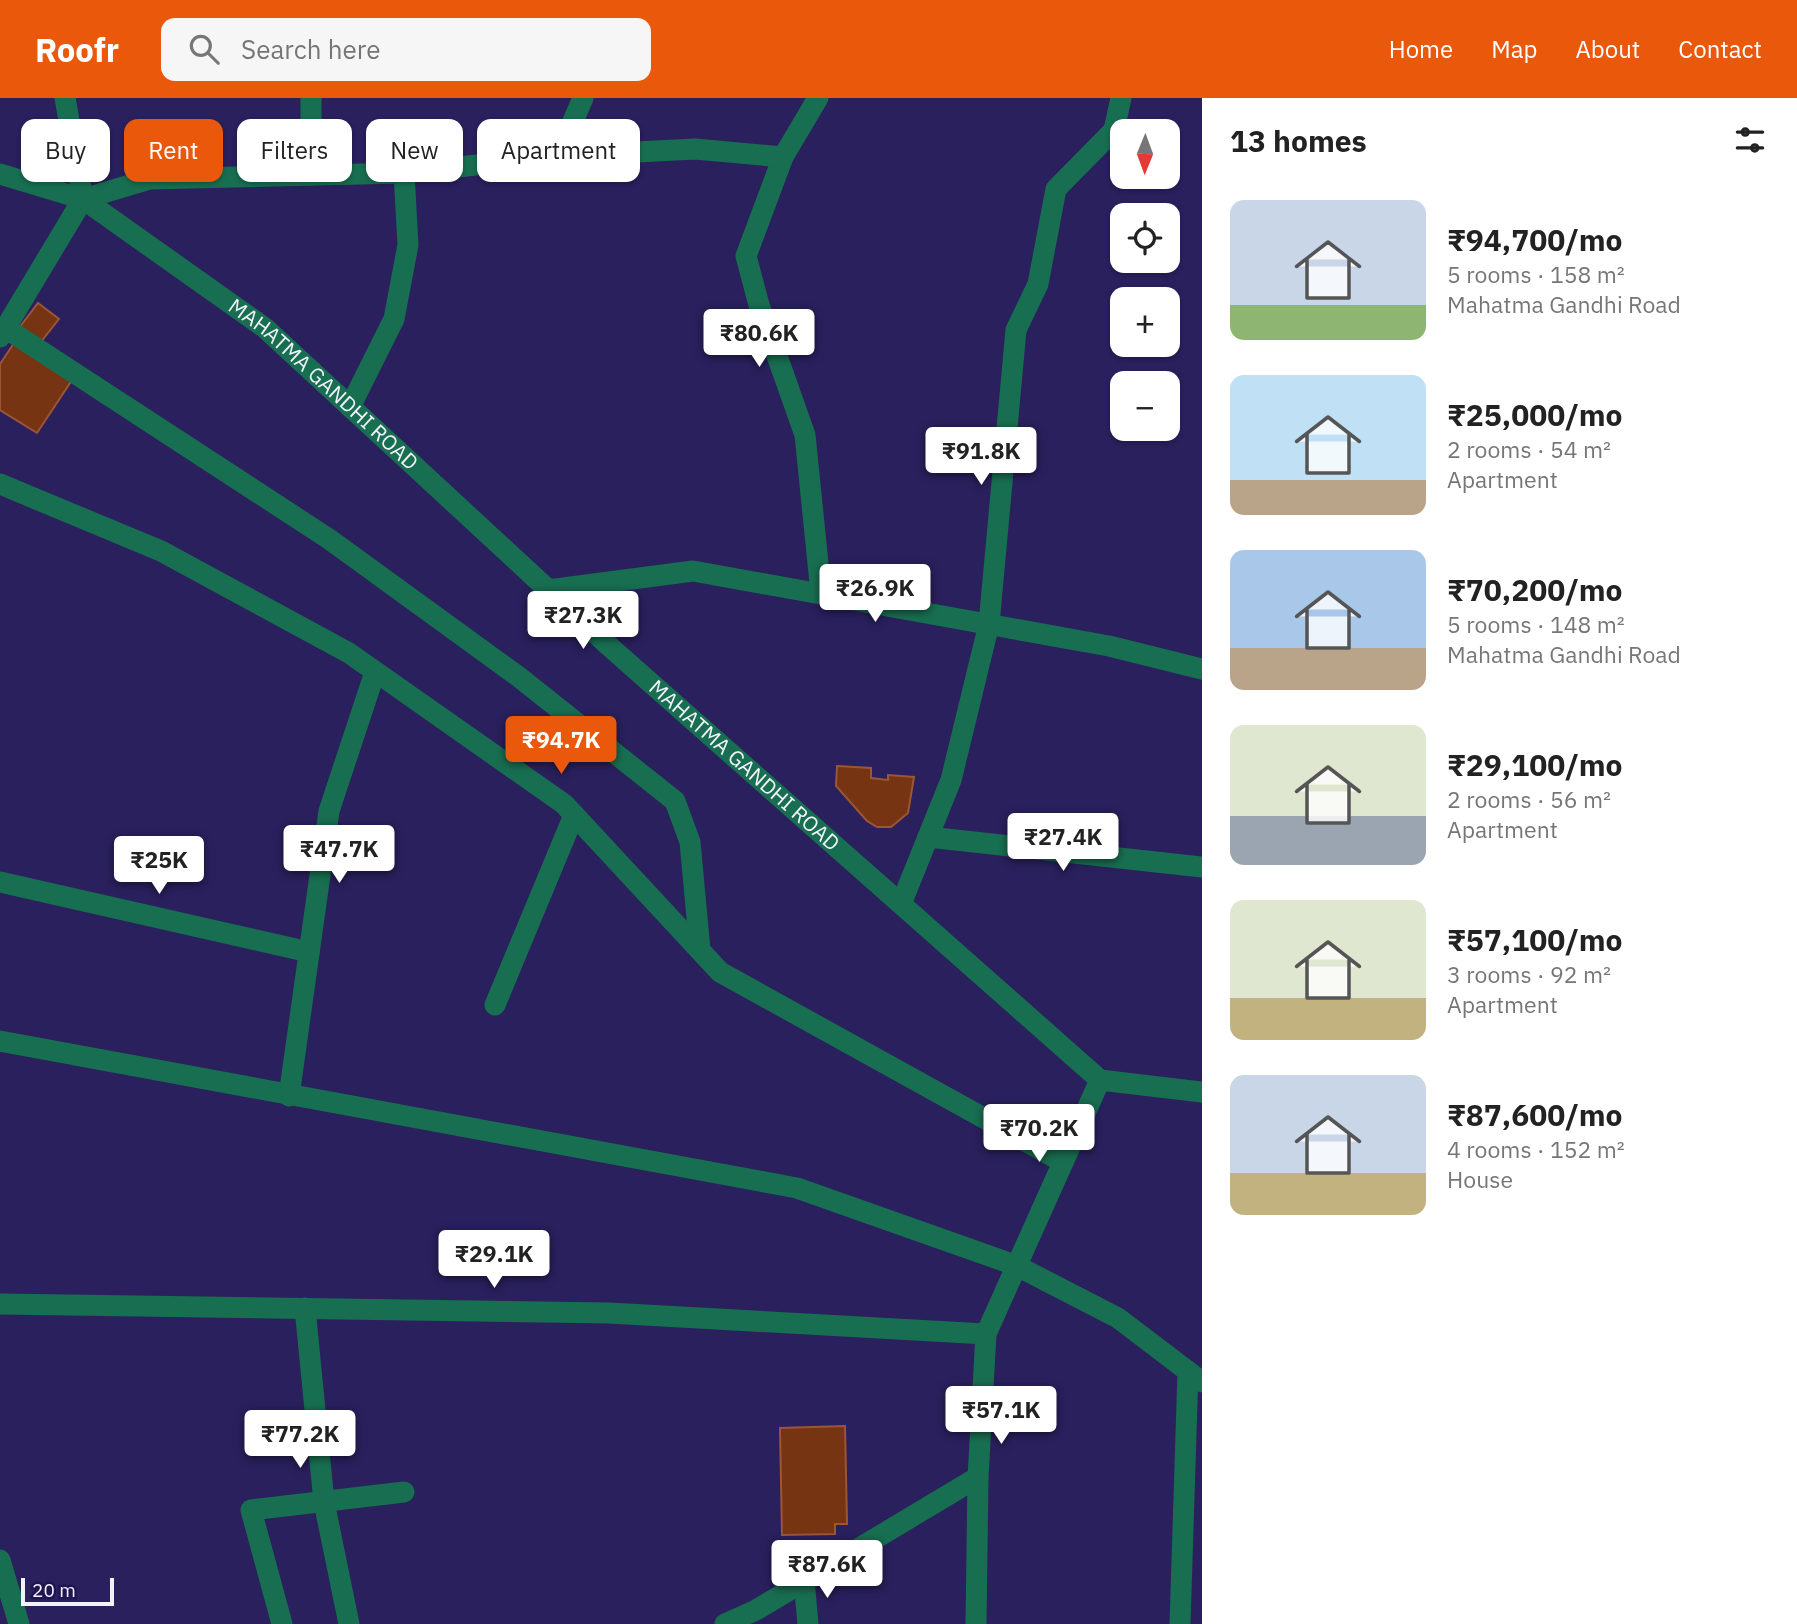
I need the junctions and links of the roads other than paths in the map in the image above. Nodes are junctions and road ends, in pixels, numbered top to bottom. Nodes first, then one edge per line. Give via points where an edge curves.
1 (65, 98) edge
2 (311, 98) edge
3 (583, 98) edge
4 (818, 98) edge
5 (1121, 98) edge
6 (311, 119) edge
7 (574, 119) edge
8 (640, 152) edge
9 (783, 157) junction
10 (0, 174) edge
11 (237, 177) edge
12 (404, 182) edge
13 (83, 199) junction
14 (2, 332) edge
15 (350, 407) junction
16 (0, 484) edge
17 (548, 590) junction
18 (821, 593) junction
19 (989, 624) junction
20 (1202, 669) edge
21 (375, 672) junction
22 (574, 815) junction
23 (928, 838) junction
24 (1202, 867) edge
25 (0, 881) edge
26 (901, 904) junction
27 (700, 950) junction
28 (309, 952) junction
29 (495, 1005) dead end
30 (0, 1041) edge
31 (1100, 1080) junction
32 (1202, 1092) edge
33 (289, 1096) junction
34 (1063, 1161) junction
35 (1015, 1265) junction
36 (0, 1304) edge
37 (305, 1308) junction
38 (986, 1334) junction
39 (1195, 1376) edge
40 (978, 1477) junction
41 (404, 1492) dead end
42 (324, 1502) junction
43 (0, 1560) edge
44 (804, 1580) junction
45 (19, 1624) edge
46 (282, 1624) edge
47 (349, 1624) edge
48 (725, 1624) edge
49 (808, 1624) edge
50 (976, 1624) edge
51 (1180, 1624) edge

1 - 13 street
2 - 6 street
3 - 7 street
4 - 9 street
5 - 19 street via 1114,130 1056,189 1038,284 1016,330
8 - 9 street via 695,149
9 - 18 street via 746,256 805,435
10 - 13 street
11 - 13 street via 150,179
12 - 15 street via 408,245 394,319
13 - 14 street
13 - 15 street, MAHATMA GANDHI ROAD via 265,328
14 - 27 street via 194,448 329,539 519,677 675,801 690,842
15 - 17 street, MAHATMA GANDHI ROAD
16 - 21 street via 161,551 349,653
17 - 18 street via 693,571
17 - 26 street, MAHATMA GANDHI ROAD
18 - 19 street
19 - 20 street
19 - 23 street via 951,780
21 - 22 street via 565,804
21 - 28 street via 329,811
22 - 27 street
22 - 29 street
23 - 24 street
23 - 26 street
25 - 28 street
26 - 31 street, MAHATMA GANDHI ROAD
27 - 34 street via 720,972
28 - 33 street
30 - 33 street
31 - 32 street
31 - 34 street
33 - 35 street via 797,1188
34 - 35 street
35 - 38 street
35 - 39 street via 1118,1318
36 - 37 street
37 - 38 street via 609,1313
37 - 42 street
38 - 40 street
39 - 51 street
40 - 44 street
40 - 50 street
41 - 42 street
42 - 46 street via 251,1510
42 - 47 street
43 - 45 street
44 - 48 street
44 - 49 street

